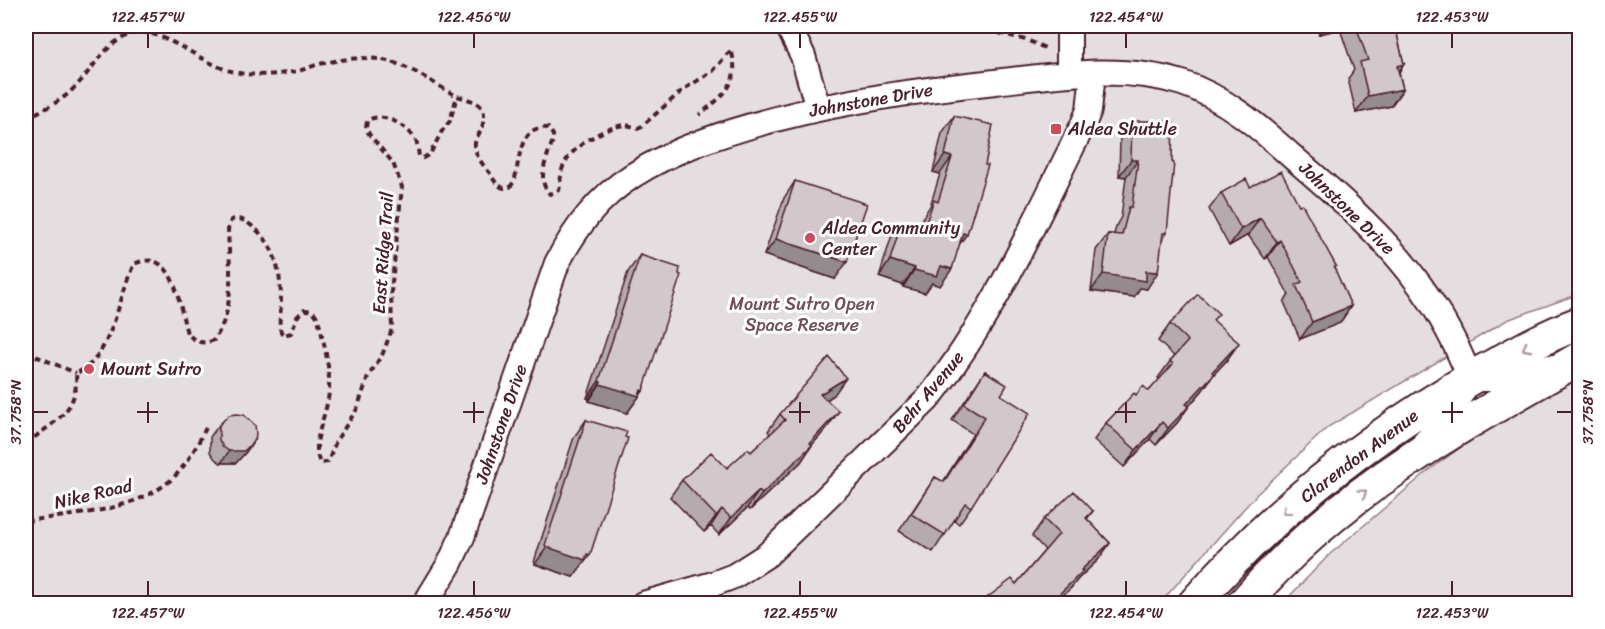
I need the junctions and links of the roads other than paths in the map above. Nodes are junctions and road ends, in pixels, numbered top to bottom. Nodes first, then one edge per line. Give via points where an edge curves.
1 (788, 26) edge
2 (1069, 26) edge
3 (1093, 73) junction
4 (1066, 74) junction
5 (818, 108) junction
6 (1580, 323) edge
7 (1579, 358) edge
8 (1470, 379) junction
9 (1409, 460) junction
10 (1229, 564) junction
11 (425, 603) edge
12 (643, 603) edge
13 (1194, 603) edge
14 (1216, 603) edge
15 (1243, 603) edge

1 - 5 street via 803,56
2 - 4 street
3 - 4 street, Johnstone Drive
3 - 8 street, Johnstone Drive via 1138,74 1183,83 1224,102 1262,130 1341,199 1400,260 1441,317
3 - 12 street, Behr Avenue via 1089,110 1071,149 980,325 927,400 767,555 734,576
4 - 5 street, Johnstone Drive via 900,93
5 - 11 street, Johnstone Drive via 674,153 613,190 580,223 549,283 462,537
6 -> 8 main road, Clarendon Avenue
7 - 8 street via 1503,379
7 - 9 main road, Clarendon Avenue
8 - 9 street via 1444,420
8 -> 10 main road, Clarendon Avenue via 1353,458 1286,511
15 -> 9 main road, Clarendon Avenue via 1304,542
10 - 13 main road, Clarendon Avenue
10 - 14 street

